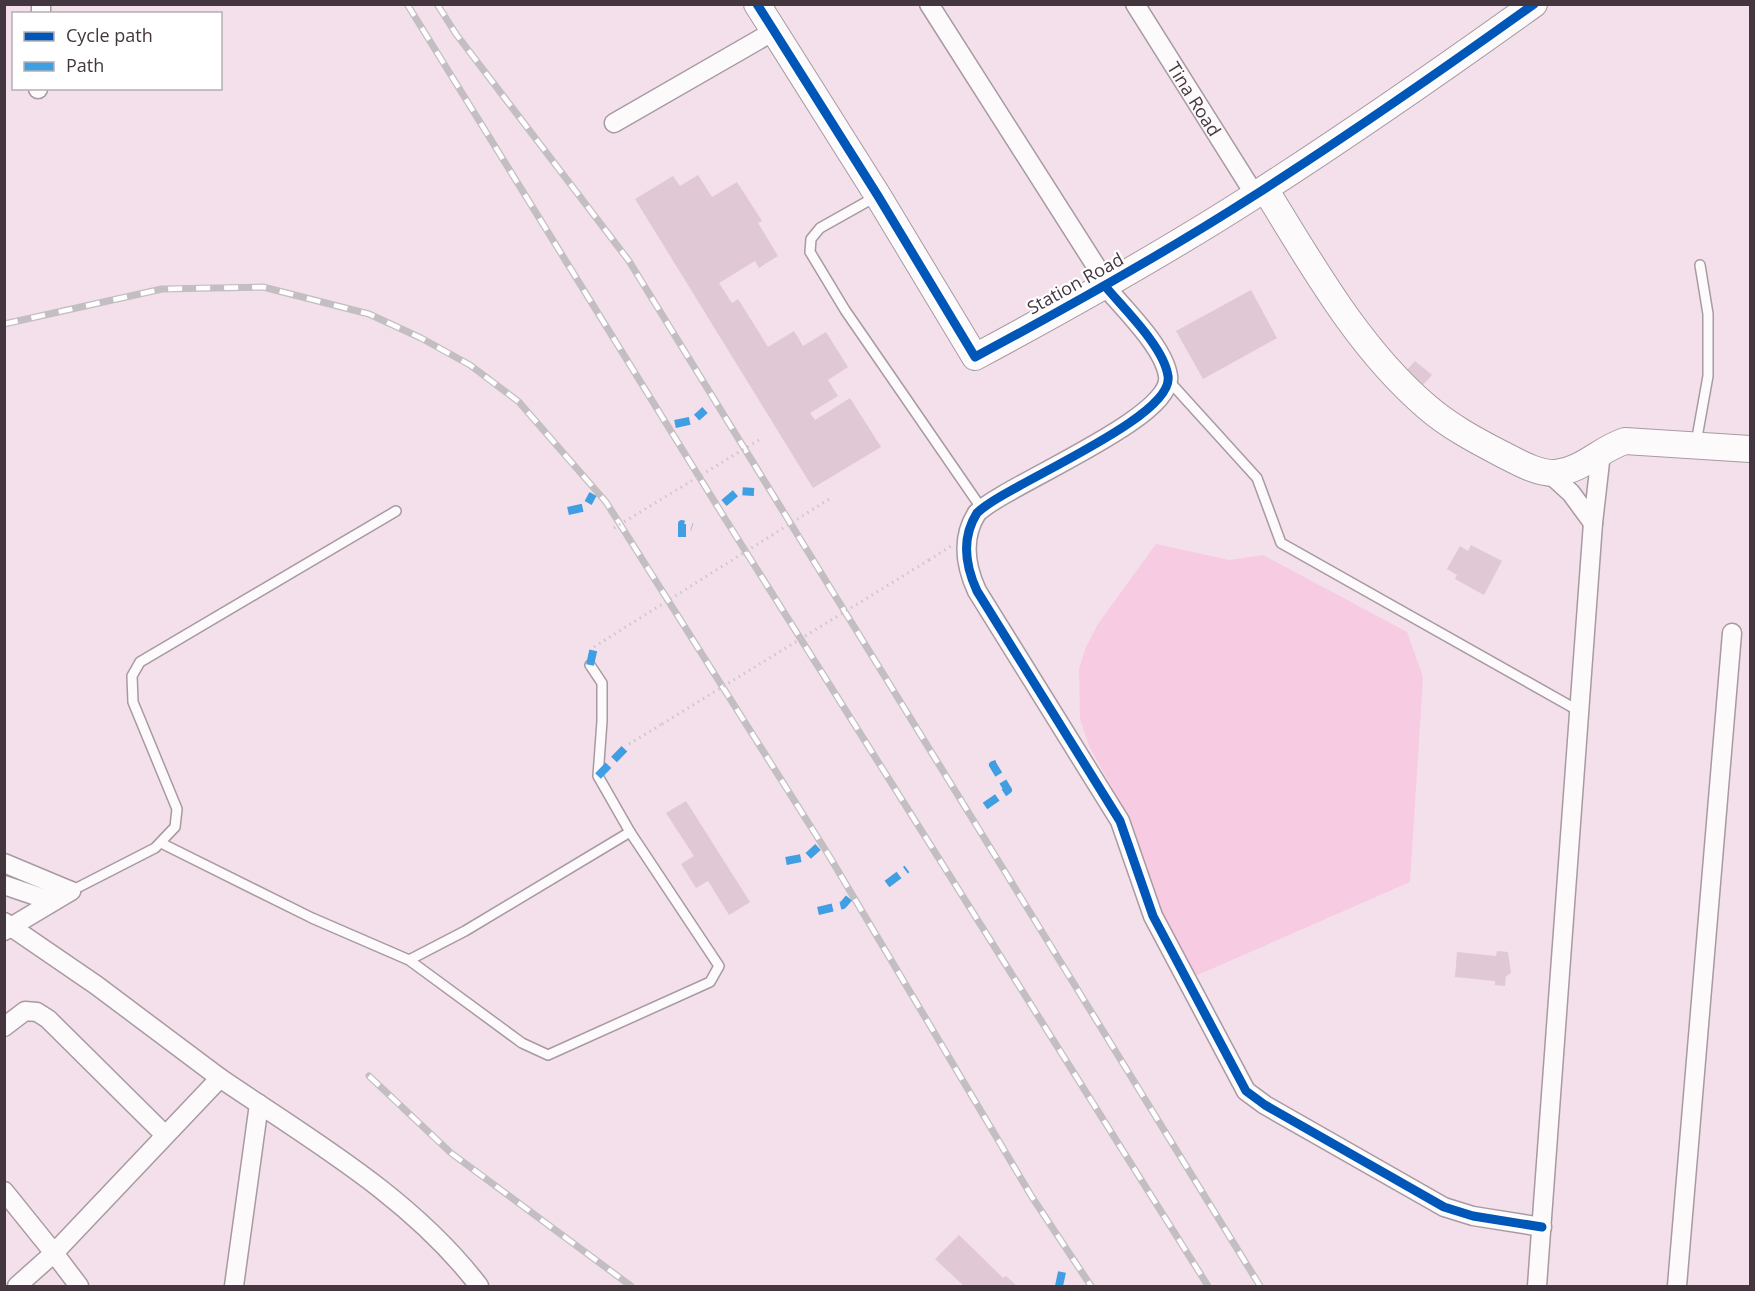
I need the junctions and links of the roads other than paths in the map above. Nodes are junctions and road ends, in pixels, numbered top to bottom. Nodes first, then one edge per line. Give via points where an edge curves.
1 (757, 4) edge
2 (929, 4) edge
3 (1135, 4) edge
4 (1534, 4) edge
5 (774, 31) junction
6 (614, 123) dead end
7 (1260, 192) junction
8 (878, 196) junction
9 (1700, 265) dead end
10 (1107, 286) junction
11 (1169, 381) junction
12 (1696, 444) junction
13 (1750, 449) edge
14 (1601, 453) junction
15 (1548, 472) junction
16 (982, 509) junction
17 (396, 511) dead end
18 (1593, 523) junction
19 (1732, 633) dead end
20 (590, 665) dead end
21 (1579, 711) junction
22 (630, 832) junction
23 (161, 843) junction
24 (4, 863) edge
25 (4, 885) edge
26 (71, 891) junction
27 (51, 901) junction
28 (7, 927) edge
29 (409, 960) junction
30 (4, 1027) edge
31 (220, 1078) junction
32 (259, 1104) junction
33 (164, 1134) junction
34 (4, 1191) edge
35 (1542, 1227) junction
36 (54, 1253) junction
37 (17, 1287) edge
38 (80, 1287) edge
39 (234, 1287) edge
40 (479, 1287) edge
41 (1537, 1287) edge
42 (1677, 1287) edge

1 - 5 street, Station Road
2 - 10 street
3 - 7 street, Tina Road
4 - 7 street, Station Road via 1403,98
5 - 6 street
5 - 8 street, Station Road
7 - 10 street, Station Road
7 - 15 street via 1347,317 1410,392 1444,420 1480,442 1515,461
8 - 10 street, Station Road via 975,357
8 - 16 lane via 820,228 811,239 810,252 845,310
9 - 12 lane via 1708,314 1708,375
10 - 11 street via 1155,348
11 - 16 street via 1157,401 1119,429
11 - 21 lane via 1257,478 1281,543
12 - 13 street
12 - 14 street via 1625,441
14 - 15 street via 1570,470
14 - 18 street
15 - 18 street via 1571,493
16 - 35 street via 973,520 966,547 969,574 976,591 1120,821 1153,916 1240,1084 1265,1105 1431,1201 1473,1216
17 - 23 lane via 140,663 132,676 133,702 177,809 175,827
18 - 21 street
19 - 42 street
20 - 22 lane via 602,683 598,776
21 - 35 street
22 - 29 lane
22 - 29 lane via 719,966 710,982 548,1055 522,1043
23 - 26 lane
23 - 29 lane via 281,903
24 - 26 street
25 - 27 street
26 - 27 street
27 - 28 street
28 - 31 street via 96,985
30 - 33 street via 25,1011 48,1019
31 - 32 street
31 - 33 street
32 - 39 street
32 - 40 street via 405,1207 453,1252
33 - 36 street
34 - 36 street
35 - 41 street
36 - 37 street
36 - 38 street

